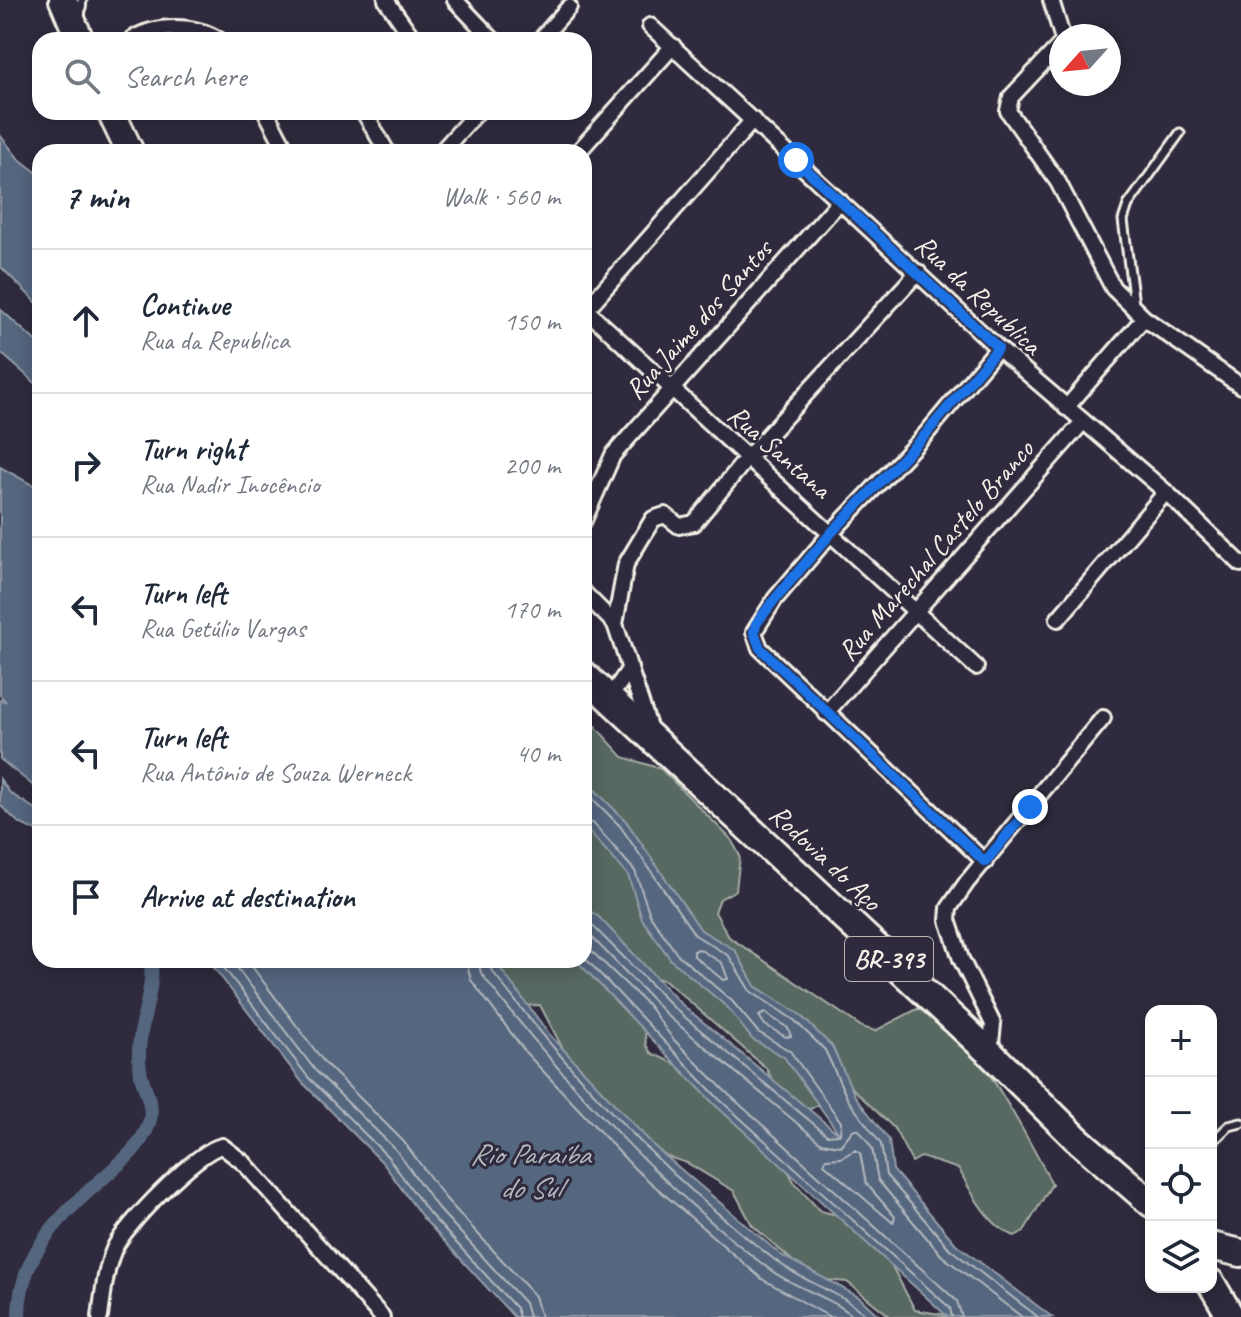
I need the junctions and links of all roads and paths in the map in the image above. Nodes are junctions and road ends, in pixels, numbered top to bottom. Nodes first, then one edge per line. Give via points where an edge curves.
1 (63, 0) edge
2 (82, 0) edge
3 (386, 0) edge
4 (455, 0) edge
5 (1051, 0) edge
6 (569, 7) dead end
7 (1058, 24) edge
8 (650, 26) dead end
9 (76, 32) edge
10 (79, 32) edge
11 (154, 32) edge
12 (200, 32) edge
13 (408, 32) edge
14 (485, 32) edge
15 (547, 32) edge
16 (673, 46) junction
17 (1049, 57) edge
18 (115, 120) edge
19 (270, 120) edge
20 (369, 120) edge
21 (470, 120) edge
22 (753, 120) junction
23 (1180, 133) dead end
24 (126, 144) edge
25 (283, 144) edge
26 (382, 144) edge
27 (448, 144) edge
28 (585, 144) edge
29 (840, 201) junction
30 (918, 272) junction
31 (592, 302) edge
32 (1139, 314) junction
33 (592, 317) edge
34 (998, 348) junction
35 (1241, 386) edge
36 (669, 389) junction
37 (1066, 408) junction
38 (1082, 423) junction
39 (748, 457) junction
40 (1166, 492) junction
41 (592, 509) edge
42 (832, 532) junction
43 (1241, 564) edge
44 (592, 601) edge
45 (915, 609) junction
46 (1058, 619) dead end
47 (615, 624) junction
48 (976, 667) dead end
49 (630, 668) junction
50 (592, 683) edge
51 (609, 699) junction
52 (826, 713) junction
53 (1103, 718) dead end
54 (654, 742) junction
55 (985, 862) junction
56 (990, 1053) junction
57 (1241, 1123) edge
58 (1217, 1137) edge
59 (1138, 1191) edge
60 (1217, 1247) edge
61 (1241, 1253) edge
62 (1241, 1291) edge
63 (1217, 1292) edge
64 (100, 1317) edge
65 (382, 1317) edge
66 (1233, 1317) edge

1 - 9 highway
2 - 10 lane
3 - 13 street
4 - 14 street
5 - 7 street
6 - 15 street
8 - 16 street, Rua da Republica
11 - 12 street
16 - 22 street, Rua da Republica
16 - 28 street
17 - 32 street via 1011,97 1008,111 1058,182 1106,280
18 - 24 highway
19 - 25 street
20 - 26 street
21 - 27 street
22 - 29 street, Rua da Republica
22 - 31 street
23 - 32 lane via 1128,205 1123,220
29 - 30 street, Rua da Republica
29 - 36 street, Rua Jaime dos Santos
30 - 34 street, Rua da Republica
30 - 39 street
32 - 35 street
32 - 37 street
33 - 36 street, Rua Santana
34 - 37 street, Rua da Republica
34 - 42 street via 925,435
36 - 39 street, Rua Santana
36 - 41 street, Rua Jaime dos Santos via 607,463
37 - 38 street, Rua da Republica
38 - 40 street, Rua da Republica
38 - 45 street, Rua Marechal Castelo Branco
39 - 42 street, Rua Santana
39 - 47 street via 694,523 679,526 665,515 653,519 626,564
40 - 43 street, Rua da Republica
40 - 46 street
42 - 45 street, Rua Santana
42 - 52 street via 754,632 760,648
44 - 47 street
45 - 48 street, Rua Santana
45 - 52 street, Rua Marechal Castelo Branco
47 - 49 street
49 - 51 street
49 - 54 street
50 - 51 highway, Rodovia do Aço / BR-393
51 - 54 highway, Rodovia do Aço / BR-393
52 - 55 street
53 - 55 street
54 - 56 highway, Rodovia do Aço / BR-393
55 - 56 street via 954,899 948,920 993,1024
56 - 59 highway, Rodovia do Aço / BR-393
57 - 58 lane
60 - 61 highway
62 - 66 highway
63 - 66 highway
64 - 65 street via 110,1262 123,1232 213,1148 230,1149

